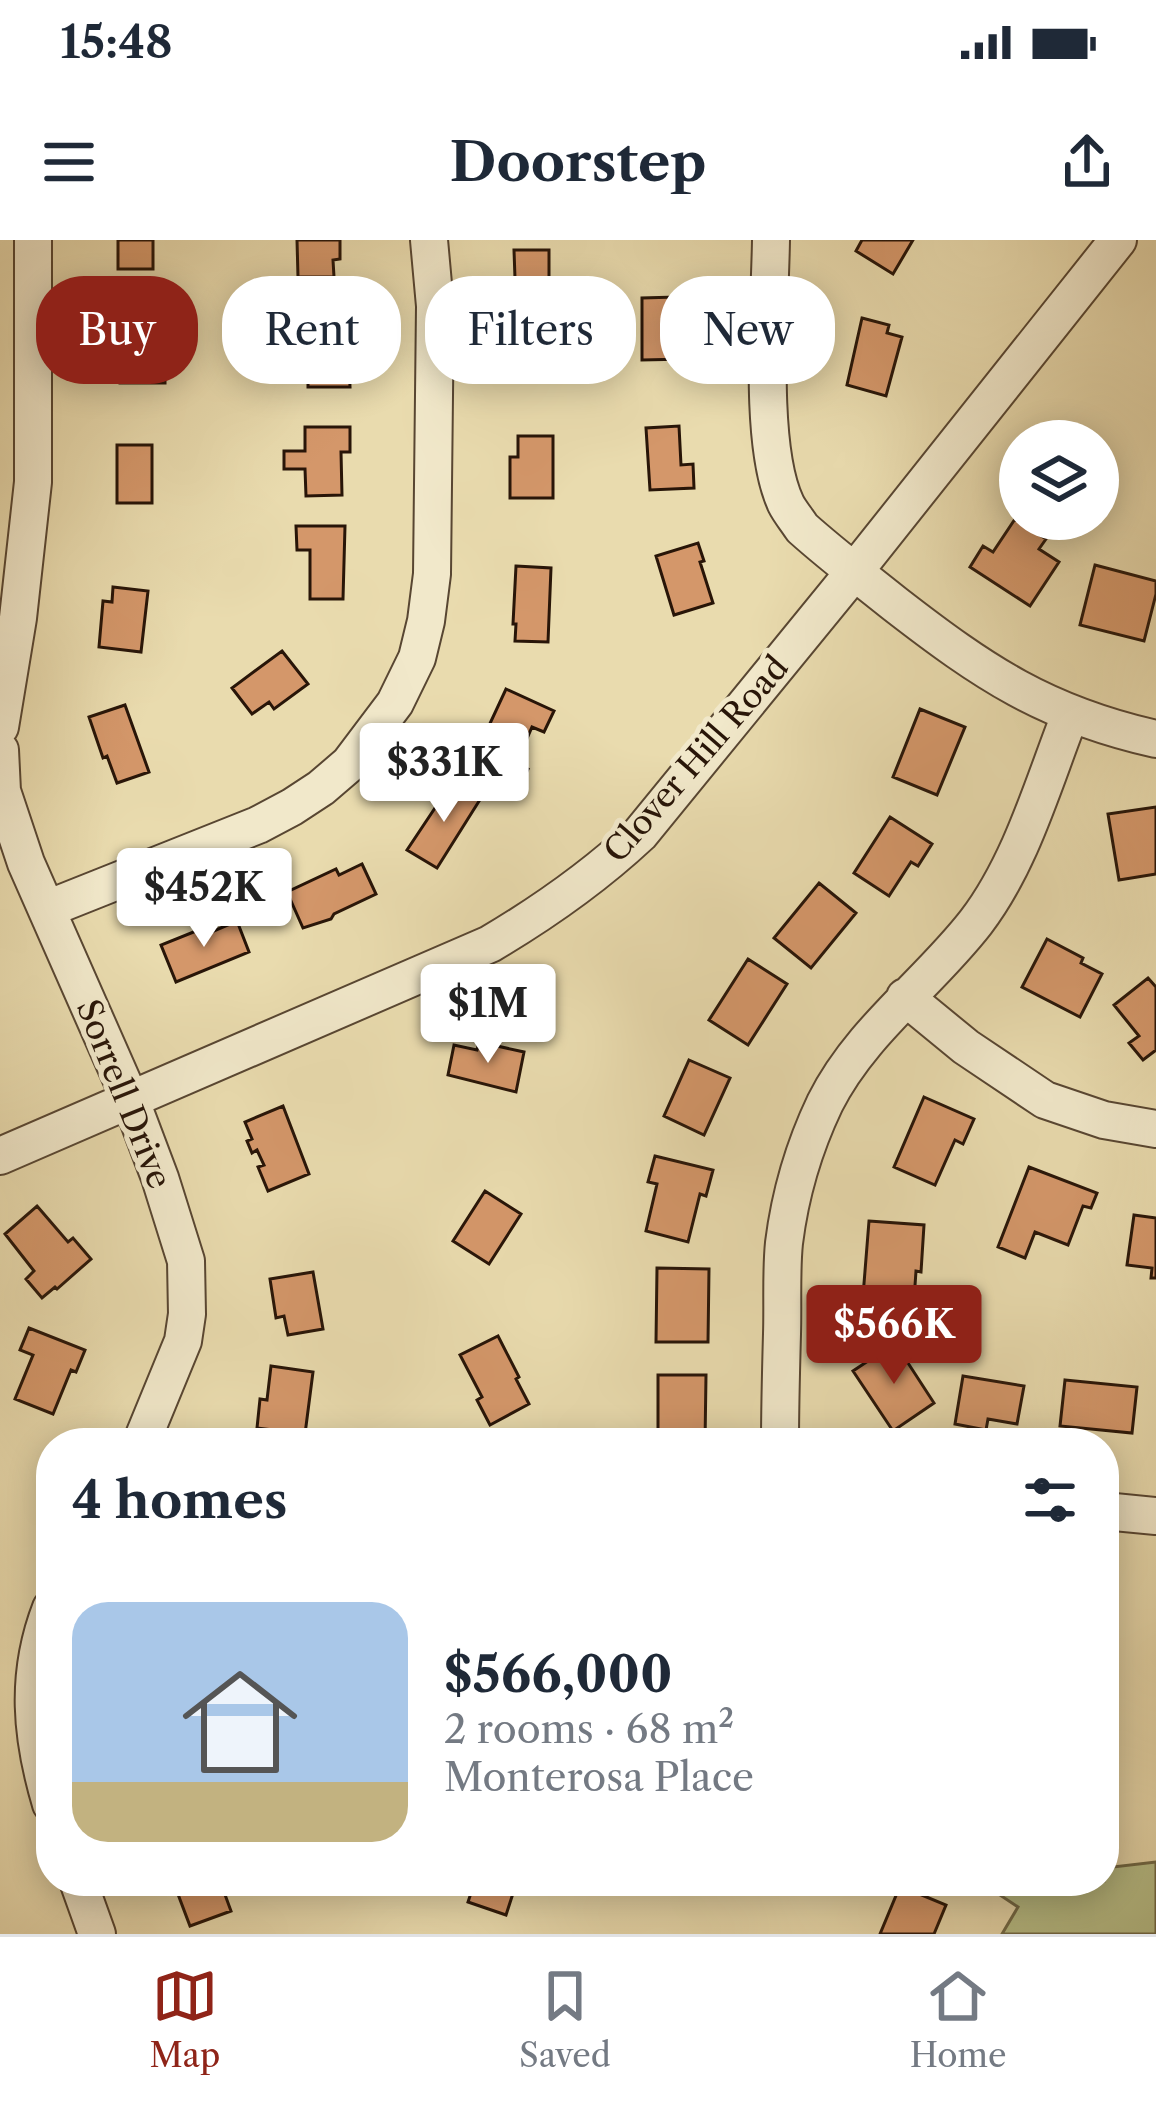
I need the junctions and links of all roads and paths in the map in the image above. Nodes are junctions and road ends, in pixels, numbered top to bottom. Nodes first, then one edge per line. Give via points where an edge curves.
1 (32, 240) edge
2 (429, 240) edge
3 (771, 240) edge
4 (1118, 240) edge
5 (854, 572) junction
6 (1070, 715) junction
7 (0, 727) edge
8 (1156, 739) edge
9 (0, 750) edge
10 (46, 909) junction
11 (905, 998) junction
12 (131, 1101) junction
13 (1156, 1129) edge
14 (0, 1156) edge
15 (147, 1428) edge
16 (780, 1428) edge
17 (1119, 1512) edge
18 (1156, 1516) edge
19 (36, 1658) edge
20 (36, 1733) edge
21 (83, 1896) edge
22 (97, 1934) edge

1 - 7 street via 33,482
2 - 10 street via 432,574 417,658 395,703 350,764 292,807
3 - 5 street via 776,473 802,528
4 - 5 street, Clover Hill Road
5 - 6 street via 961,655
5 - 12 street, Clover Hill Road via 640,834 546,910 490,944
6 - 8 street
6 - 11 street via 980,917
9 - 10 street, Sorrell Drive via 2,791
10 - 12 street, Sorrell Drive
11 - 13 street via 1045,1100
11 - 16 street via 849,1062 809,1140 794,1191 784,1244
12 - 14 street, Clover Hill Road
12 - 15 street, Sorrell Drive via 188,1288 183,1341
17 - 18 street
19 - 20 street
21 - 22 street

